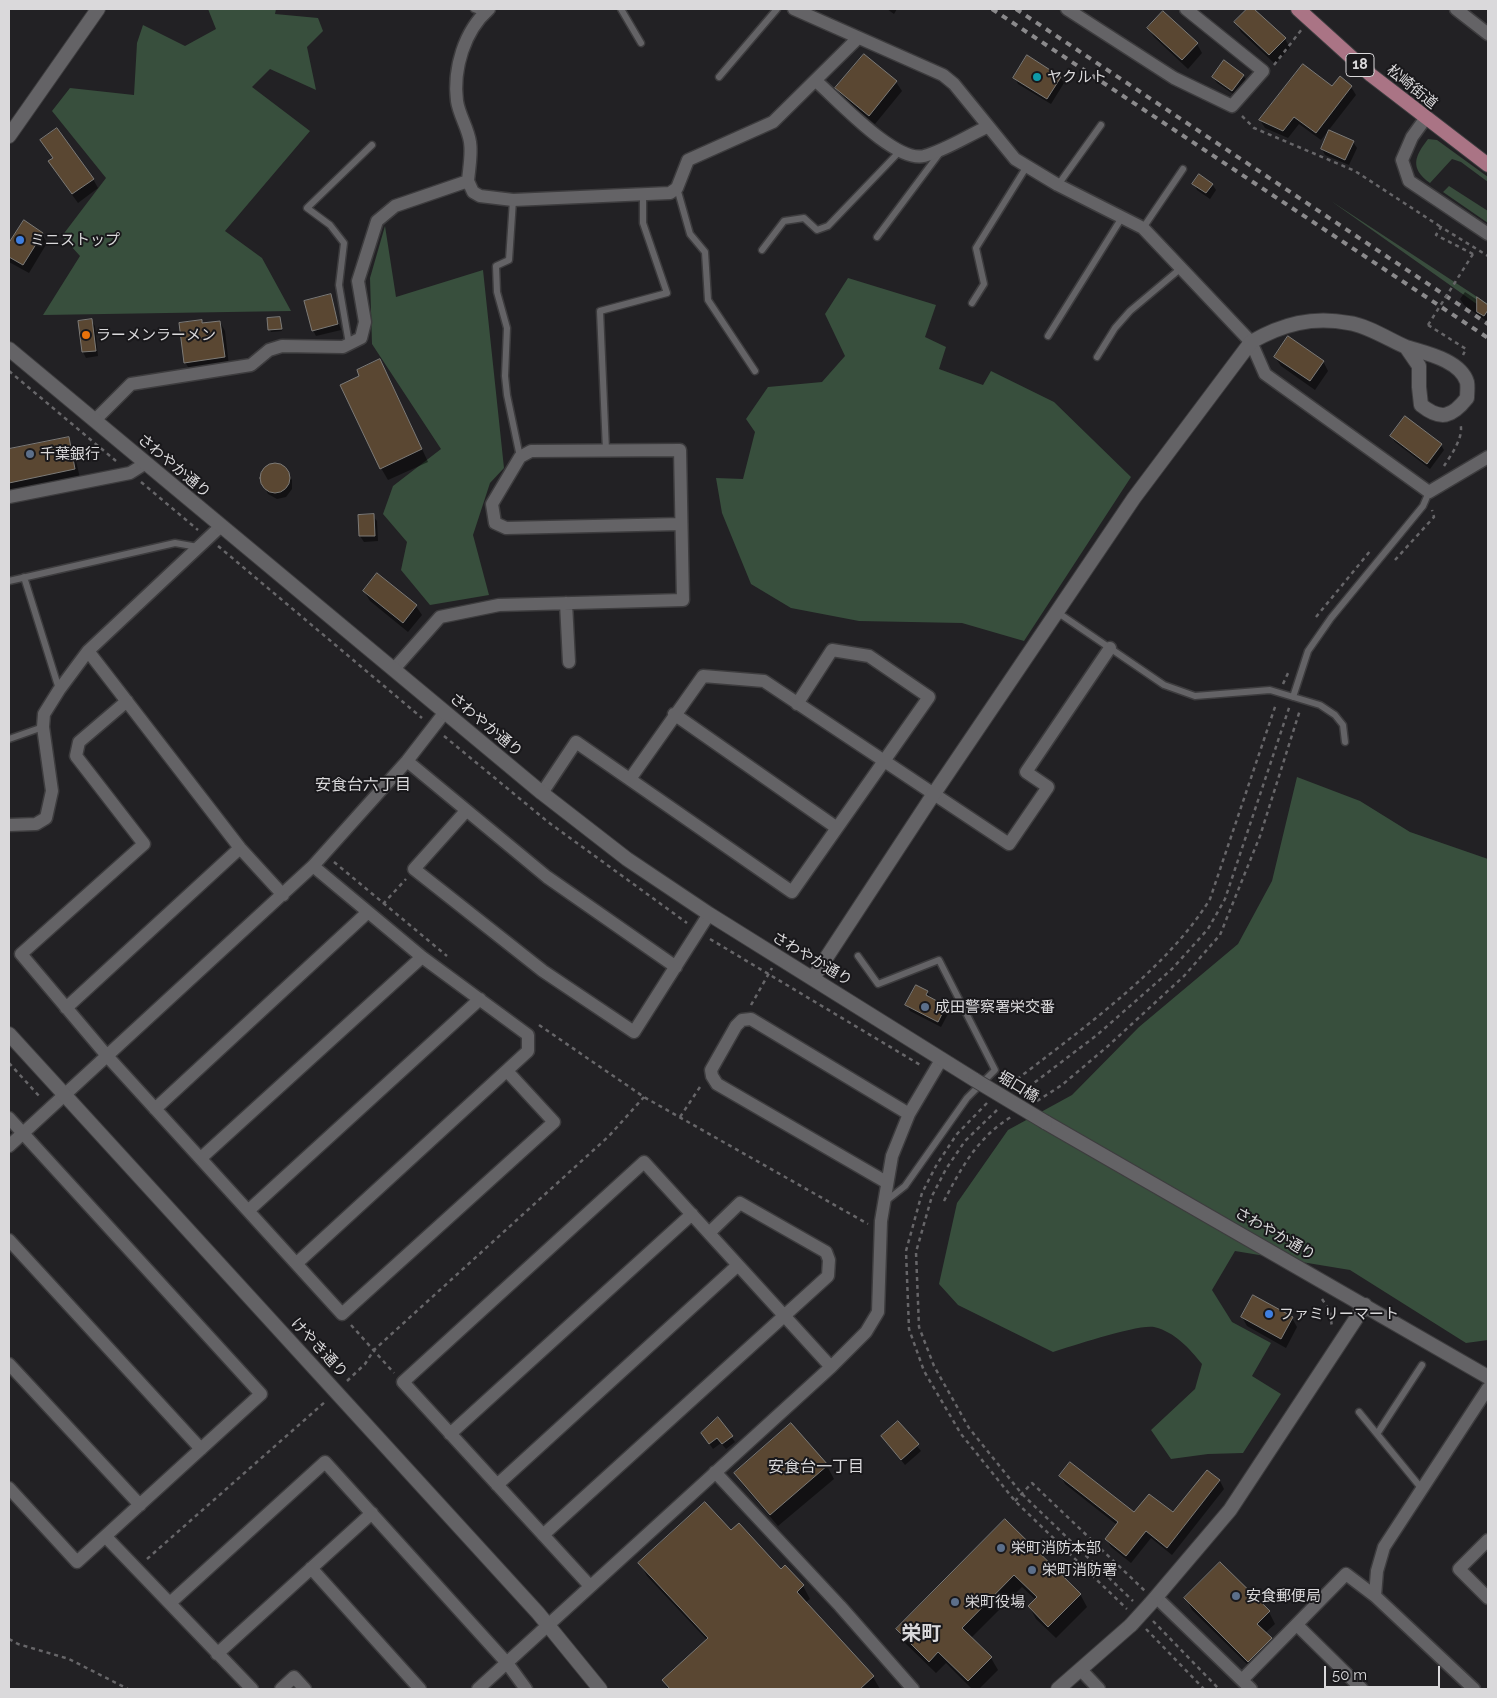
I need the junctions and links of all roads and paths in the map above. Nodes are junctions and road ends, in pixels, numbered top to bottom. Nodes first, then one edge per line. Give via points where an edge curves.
1 (98, 9) edge
2 (621, 9) edge
3 (777, 9) edge
4 (794, 9) edge
5 (1066, 9) edge
6 (1186, 9) edge
7 (1298, 9) edge
8 (1456, 9) edge
9 (482, 10) edge
10 (1302, 28) dead end
11 (1488, 34) edge
12 (858, 38) junction
13 (641, 43) dead end
14 (1263, 72) junction
15 (719, 78) dead end
16 (816, 82) junction
17 (1232, 106) junction
18 (1425, 119) junction
19 (1101, 125) dead end
20 (987, 126) junction
21 (9, 136) edge
22 (372, 144) dead end
23 (943, 149) junction
24 (900, 151) junction
25 (1488, 165) edge
26 (1027, 166) junction
27 (1183, 169) dead end
28 (468, 181) junction
29 (1058, 185) junction
30 (676, 188) junction
31 (643, 195) junction
32 (513, 200) junction
33 (1121, 219) junction
34 (1441, 227) junction
35 (1143, 228) junction
36 (1488, 234) edge
37 (877, 237) dead end
38 (762, 250) dead end
39 (1488, 256) edge
40 (1180, 269) junction
41 (972, 303) dead end
42 (1048, 336) dead end
43 (1251, 342) junction
44 (349, 344) junction
45 (1406, 347) junction
46 (9, 349) edge
47 (1097, 357) dead end
48 (1458, 368) junction
49 (755, 371) dead end
50 (1455, 412) junction
51 (95, 420) junction
52 (606, 450) junction
53 (520, 457) junction
54 (1488, 457) edge
55 (146, 463) junction
56 (1442, 469) dead end
57 (1429, 492) junction
58 (9, 498) edge
59 (682, 524) junction
60 (221, 526) junction
61 (198, 547) junction
62 (1373, 548) dead end
63 (1394, 560) dead end
64 (24, 577) junction
65 (9, 581) edge
66 (566, 603) junction
67 (1057, 612) junction
68 (1316, 618) dead end
69 (1110, 648) junction
70 (88, 651) junction
71 (569, 662) dead end
72 (1291, 665) dead end
73 (394, 669) junction
74 (59, 690) junction
75 (1280, 692) junction
76 (1292, 697) junction
77 (1303, 700) junction
78 (127, 701) junction
79 (797, 704) junction
80 (446, 712) junction
81 (674, 714) junction
82 (43, 727) junction
83 (9, 738) edge
84 (1345, 742) dead end
85 (407, 761) junction
86 (883, 762) junction
87 (630, 779) junction
88 (542, 793) junction
89 (933, 795) junction
90 (466, 811) junction
91 (9, 824) edge
92 (837, 828) junction
93 (240, 848) junction
94 (313, 866) junction
95 (414, 869) junction
96 (283, 895) junction
97 (383, 904) dead end
98 (368, 912) junction
99 (709, 914) junction
100 (858, 956) dead end
101 (422, 957) junction
102 (778, 957) junction
103 (676, 967) junction
104 (813, 978) junction
105 (480, 1000) junction
106 (66, 1008) junction
107 (742, 1020) junction
108 (9, 1034) edge
109 (108, 1057) junction
110 (941, 1060) junction
111 (9, 1063) edge
112 (711, 1070) junction
113 (506, 1071) junction
114 (975, 1080) joint
115 (1008, 1087) dead end
116 (1022, 1092) dead end
117 (66, 1095) junction
118 (40, 1097) dead end
119 (644, 1097) dead end
120 (992, 1099) dead end
121 (1031, 1104) dead end
122 (999, 1108) dead end
123 (156, 1109) junction
124 (910, 1114) junction
125 (1015, 1114) dead end
126 (680, 1117) dead end
127 (9, 1118) edge
128 (1045, 1122) joint
129 (23, 1133) junction
130 (9, 1146) edge
131 (201, 1158) junction
132 (886, 1182) junction
133 (944, 1201) dead end
134 (883, 1204) junction
135 (249, 1210) junction
136 (692, 1214) junction
137 (709, 1233) junction
138 (9, 1240) edge
139 (297, 1263) junction
140 (738, 1265) junction
141 (1365, 1305) junction
142 (342, 1314) junction
143 (784, 1315) junction
144 (374, 1350) junction
145 (9, 1364) edge
146 (1422, 1365) dead end
147 (832, 1367) junction
148 (1488, 1377) edge
149 (403, 1382) junction
150 (1488, 1388) edge
151 (337, 1392) junction
152 (1359, 1412) dead end
153 (450, 1434) junction
154 (1377, 1434) junction
155 (201, 1449) junction
156 (715, 1472) junction
157 (496, 1485) junction
158 (1422, 1489) junction
159 (10, 1491) edge
160 (1022, 1494) junction
161 (1014, 1501) junction
162 (140, 1505) junction
163 (372, 1513) junction
164 (542, 1535) junction
165 (106, 1537) junction
166 (1488, 1540) edge
167 (311, 1568) junction
168 (137, 1569) junction
169 (590, 1586) junction
170 (1375, 1596) junction
171 (1488, 1598) edge
172 (1148, 1602) junction
173 (170, 1603) junction
174 (1150, 1618) dead end
175 (1134, 1621) junction
176 (548, 1624) junction
177 (1297, 1625) junction
178 (9, 1639) edge
179 (217, 1654) junction
180 (507, 1663) junction
181 (1081, 1670) junction
182 (1242, 1680) junction
183 (128, 1689) edge
184 (252, 1689) edge
185 (281, 1689) edge
186 (305, 1689) edge
187 (420, 1689) edge
188 (478, 1689) edge
189 (526, 1689) edge
190 (600, 1689) edge
191 (913, 1689) edge
192 (1058, 1689) edge
193 (1099, 1689) edge
194 (1204, 1689) edge
195 (1219, 1689) edge
196 (1251, 1689) edge
197 (1362, 1689) edge
198 (1474, 1689) edge

1 - 21 street
2 - 13 lane
3 - 15 lane
4 - 12 street
5 - 17 street via 1174,78
6 - 14 street
7 - 18 main road, 松崎街道 / 18
8 - 11 street
9 - 28 street via 462,52 457,72 457,102 470,142
10 - 14 path via 1274,65
12 - 16 street
12 - 20 street via 943,74
14 - 17 street
16 - 24 street via 891,147
16 - 30 street via 773,122 688,160
17 - 34 path via 1254,128 1355,171
18 - 25 main road, 松崎街道 / 18
18 - 36 street via 1412,137 1402,160 1409,181
19 - 29 lane
20 - 23 street
20 - 26 street via 1015,158
22 - 44 lane via 307,208 330,225 344,243 339,285
23 - 24 street via 923,156
23 - 37 lane
24 - 38 lane via 828,226 817,230 804,218 784,221
26 - 29 street
26 - 41 lane via 976,248 984,284
27 - 35 lane
28 - 32 street via 473,192 480,196
28 - 44 street via 395,206 377,221 358,281 365,322 361,338
29 - 33 street
30 - 31 street via 670,193
30 - 49 lane via 690,234 704,252 708,300
31 - 32 street
31 - 52 lane via 643,224 667,293 600,310
32 - 53 lane via 509,260 496,266 497,292 507,328 507,396
33 - 35 street
33 - 42 lane
34 - 39 path
34 - 48 path, bridge via 1436,235 1473,254 1428,325 1466,349
35 - 40 street
40 - 43 street
40 - 47 lane via 1130,311
43 - 45 street via 1275,329 1309,320 1350,323
43 - 57 street via 1265,374
43 - 67 street via 1134,498
44 - 51 street via 343,347 282,346 268,350 251,366 131,384
45 - 48 street
45 - 50 street via 1419,366 1421,405 1444,416
46 - 51 street, さわやか通り
48 - 50 street via 1467,382 1467,398
50 - 56 path via 1461,427 1456,447
51 - 55 street, さわやか通り
52 - 53 street via 532,451
52 - 59 street via 680,450
53 - 59 street via 492,504 495,523 506,528
54 - 57 street
55 - 58 street via 130,473
55 - 60 street, さわやか通り
57 - 63 path via 1434,517
57 - 76 lane via 1423,506 1308,651
59 - 66 street via 684,600
60 - 61 street
60 - 73 street, さわやか通り
61 - 64 lane via 175,543
61 - 70 street
62 - 68 path
64 - 65 lane
64 - 74 lane
66 - 71 street
66 - 73 street via 499,605 440,617
67 - 69 lane
67 - 89 street
69 - 75 lane via 1164,685 1195,696
69 - 89 street via 1026,772 1048,787 1009,844
70 - 74 street
70 - 78 street
72 - 75 path
73 - 80 street, さわやか通り
74 - 82 street via 44,714
75 - 76 lane
75 - 115 path via 1210,899 1197,921 1155,966 1097,1017
76 - 77 lane
76 - 116 path via 1225,899 1208,929 1172,969 1097,1034
77 - 84 lane via 1335,715 1343,725
77 - 121 path via 1260,836 1220,935 1184,976 1108,1046 1062,1085
78 - 93 street
78 - 106 street via 79,742 76,756 144,844 21,954
79 - 81 street via 764,681 703,676
79 - 86 street
79 - 86 street via 832,650 869,656 929,697
80 - 85 street
80 - 88 street, さわやか通り
81 - 87 street
81 - 92 street
82 - 83 lane
82 - 91 street via 52,791 46,818 36,824
85 - 90 street
85 - 94 street
86 - 89 street
86 - 92 street
87 - 88 street via 576,742
87 - 92 street via 792,892
88 - 99 street, さわやか通り via 627,859
89 - 104 street
90 - 95 street
90 - 103 street via 547,877
93 - 96 street
93 - 106 street
94 - 96 street
94 - 98 street
95 - 97 path
95 - 103 street via 543,971 634,1032
96 - 109 street
98 - 101 street
98 - 123 street
99 - 102 street, さわやか通り
99 - 103 street
100 - 134 lane via 878,984 939,960 994,1070 967,1098 905,1186
101 - 105 street
101 - 131 street
102 - 104 street, さわやか通り
102 - 107 path
104 - 110 street, さわやか通り
105 - 113 street via 528,1035 528,1051
105 - 135 street
106 - 109 street
107 - 112 street
107 - 124 street via 751,1019
108 - 117 street, けやき通り
109 - 117 street
109 - 123 street
110 - 114 street, さわやか通り
110 - 124 street
111 - 118 path
112 - 126 path
112 - 132 street via 718,1084
113 - 139 street
113 - 142 street via 554,1122
114 - 128 street, 堀口橋, bridge
117 - 129 street
117 - 151 street, けやき通り
119 - 144 path via 609,1136
120 - 161 path via 957,1134 922,1193 906,1251 906,1297 908,1329 924,1370 961,1434
122 - 160 path via 966,1141 932,1196 916,1252 916,1296 919,1327 934,1366 969,1428
123 - 131 street
124 - 132 street via 892,1156
125 - 133 path via 974,1149
127 - 129 street
128 - 141 street, さわやか通り
129 - 130 street
129 - 155 street via 261,1394
131 - 135 street
132 - 134 street
134 - 147 street via 878,1312 866,1332
135 - 139 street
136 - 137 street
136 - 149 street via 644,1162
136 - 153 street
137 - 140 street
137 - 143 street via 740,1203 826,1252 828,1276
138 - 155 street
139 - 142 street
140 - 143 street
140 - 157 street
141 - 148 street, さわやか通り
141 - 172 street via 1230,1510
142 - 144 path
143 - 147 street
143 - 164 street
144 - 149 path
144 - 151 path via 365,1364
145 - 162 street
146 - 154 lane
147 - 156 street
149 - 153 street
150 - 158 street
151 - 168 path
151 - 176 street, けやき通り
152 - 154 lane
153 - 157 street
154 - 158 lane
155 - 162 street
156 - 169 street
156 - 191 street
157 - 164 street
158 - 170 street via 1384,1546
159 - 165 street via 77,1562
160 - 161 path
160 - 172 path
160 - 172 path via 1032,1483 1144,1590
161 - 175 path
162 - 165 street
163 - 167 street
163 - 173 street via 325,1462
163 - 180 street
164 - 169 street
165 - 168 street
166 - 171 street via 1459,1569
167 - 179 street
167 - 187 street
168 - 173 street
169 - 176 street
170 - 177 street via 1346,1574
170 - 198 street
172 - 175 street, bridge
172 - 182 street
173 - 179 street
174 - 195 path
175 - 181 street
175 - 194 path
176 - 180 street
176 - 190 street, けやき通り
177 - 182 street
177 - 197 street
178 - 183 path via 69,1659
179 - 184 street
180 - 188 street
180 - 189 street
181 - 192 street
181 - 193 street
182 - 196 street
185 - 186 street via 294,1677

